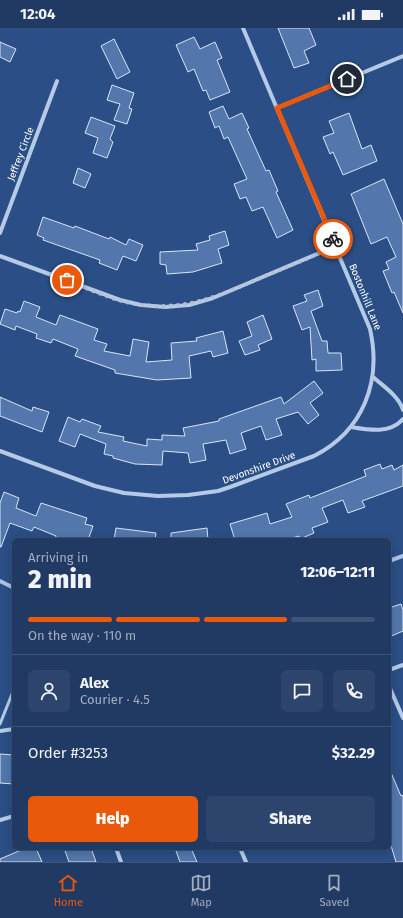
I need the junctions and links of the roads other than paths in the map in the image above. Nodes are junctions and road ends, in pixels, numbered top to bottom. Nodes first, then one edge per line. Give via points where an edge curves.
1 (243, 28) edge
2 (403, 56) edge
3 (57, 81) dead end
4 (277, 108) junction
5 (0, 233) edge
6 (336, 246) junction
7 (0, 256) edge
8 (373, 376) junction
9 (366, 403) joint
10 (403, 410) edge
11 (403, 419) edge
12 (351, 427) junction
13 (0, 451) edge
14 (403, 665) edge
15 (391, 669) edge
16 (391, 691) edge
17 (12, 694) edge
18 (403, 718) edge
19 (0, 724) edge
20 (12, 730) edge
21 (0, 731) edge
22 (12, 817) edge
23 (0, 820) edge
24 (117, 850) edge
25 (241, 850) edge
26 (121, 862) edge
27 (246, 862) edge

1 - 4 street, Bostonhill Lane
2 - 4 street
3 - 5 street, Jeffrey Circle
4 - 6 street, Bostonhill Lane
6 - 7 street via 213,298 165,307 120,300
6 - 8 street, Bostonhill Lane via 370,329 374,346
8 - 9 street, Bostonhill Lane
8 - 10 street via 393,395
9 - 12 street, Devonshire Drive
11 - 12 street via 388,429
12 - 13 street, Devonshire Drive via 336,443 314,456 230,488 188,495 124,493 95,486
14 - 15 street
16 - 18 street
17 - 19 lane
20 - 21 street
22 - 23 street
24 - 26 street
25 - 27 street

